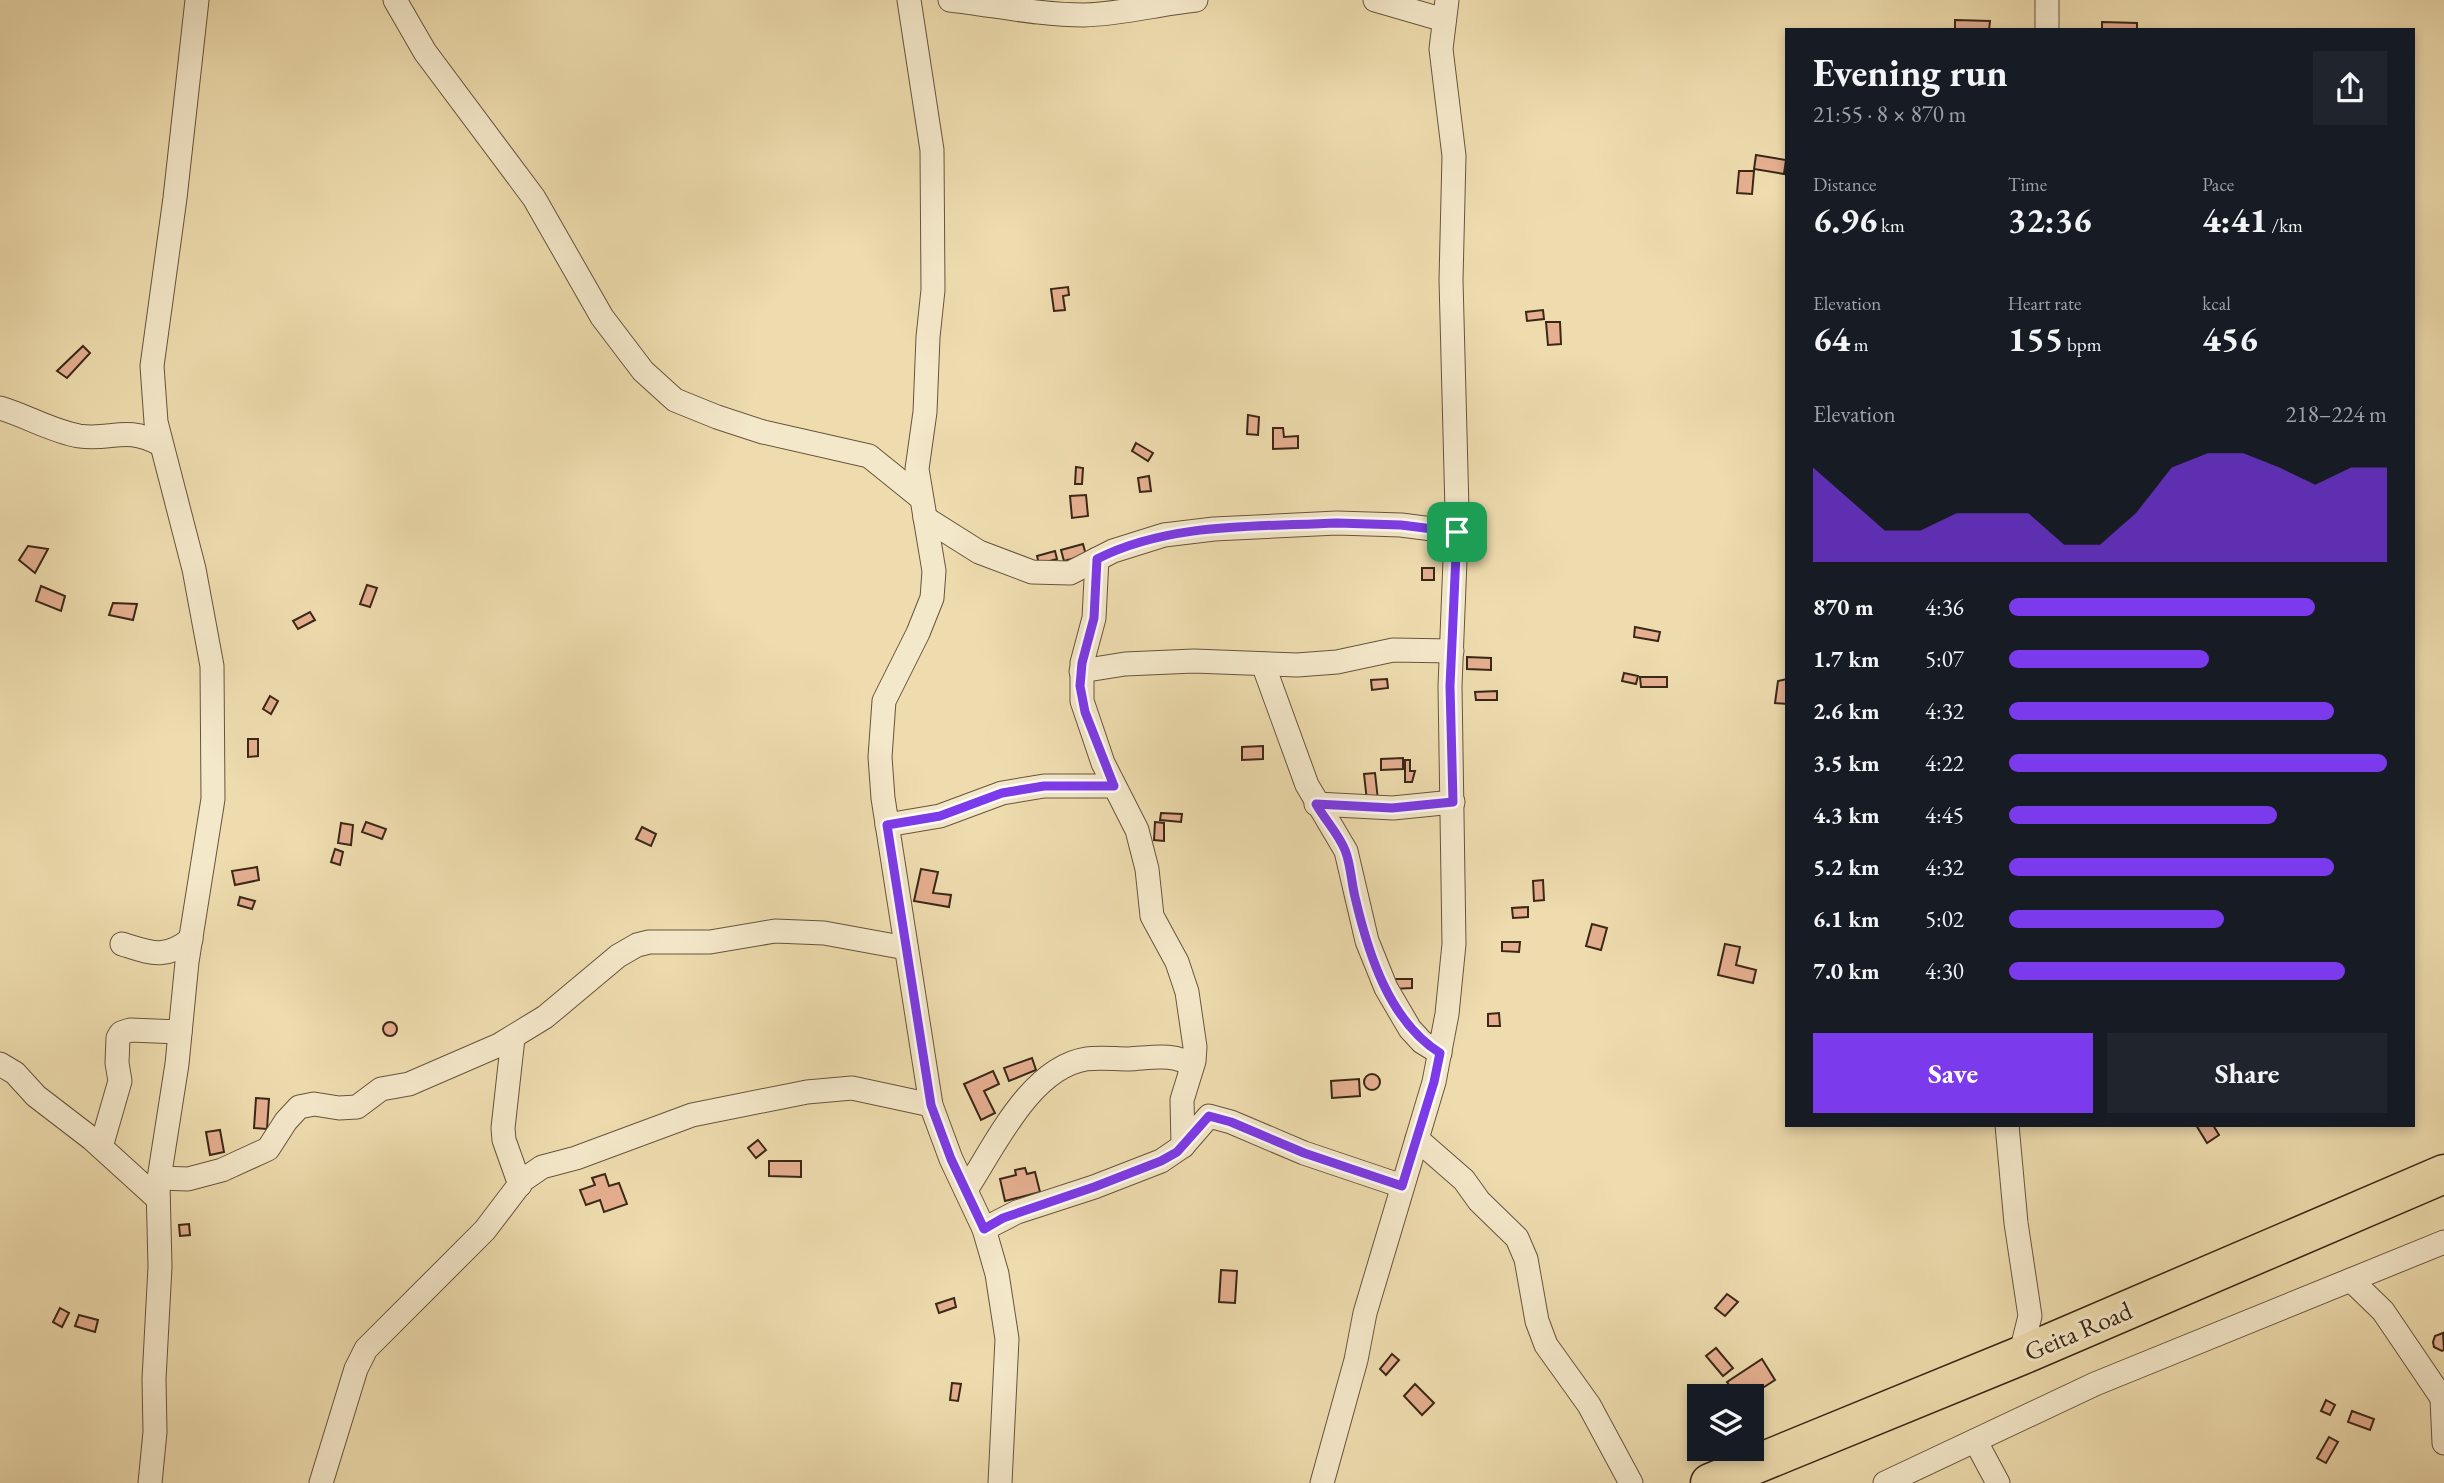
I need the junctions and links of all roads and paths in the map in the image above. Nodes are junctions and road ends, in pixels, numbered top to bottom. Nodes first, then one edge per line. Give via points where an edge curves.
1 (197, 0) edge
2 (395, 0) edge
3 (909, 0) edge
4 (950, 0) edge
5 (1196, 0) edge
6 (1375, 0) edge
7 (2047, 0) edge
8 (1445, 10) edge
9 (2047, 28) edge
10 (0, 408) edge
11 (160, 444) junction
12 (923, 508) junction
13 (1457, 532) junction
14 (1097, 559) junction
15 (1452, 652) junction
16 (1262, 664) junction
17 (1081, 671) junction
18 (1114, 786) junction
19 (1453, 802) junction
20 (1316, 804) junction
21 (887, 825) junction
22 (191, 939) junction
23 (122, 944) dead end
24 (906, 948) junction
25 (180, 1032) junction
26 (513, 1038) junction
27 (1440, 1053) junction
28 (0, 1064) edge
29 (1192, 1066) junction
30 (931, 1105) junction
31 (2004, 1127) edge
32 (1417, 1139) junction
33 (1183, 1146) junction
34 (102, 1147) junction
35 (2444, 1174) edge
36 (520, 1185) junction
37 (1402, 1186) junction
38 (158, 1189) junction
39 (966, 1190) junction
40 (984, 1229) junction
41 (2444, 1242) edge
42 (2350, 1280) junction
43 (2020, 1356) junction
44 (2443, 1400) edge
45 (1976, 1442) junction
46 (2444, 1443) edge
47 (150, 1483) edge
48 (321, 1483) edge
49 (1000, 1483) edge
50 (1322, 1483) edge
51 (1631, 1483) edge
52 (1710, 1483) edge
53 (1885, 1483) edge
54 (1998, 1483) edge

1 - 11 street via 152,366
2 - 12 street via 425,52 534,198 602,317 643,371 675,400 717,417 869,456
3 - 12 street via 930,138 934,205 933,290 918,469
4 - 5 street via 1083,15
6 - 8 street
7 - 9 street
8 - 13 street via 1441,49 1454,156 1451,280
10 - 11 street via 80,436 125,432
11 - 22 street via 194,569 212,666 213,799
12 - 14 street via 979,552 1032,572 1070,573
12 - 21 street via 934,571 932,598 884,701 880,757
13 - 14 street via 1337,523 1214,529 1164,535
13 - 15 street
14 - 17 street via 1094,618
15 - 16 street via 1393,650 1319,664
15 - 19 street
16 - 17 street via 1184,661
16 - 20 street
17 - 18 street via 1082,701
18 - 21 street via 1044,786 1002,793 940,816
18 - 29 street via 1140,840 1152,916 1187,992 1195,1047
19 - 20 street via 1392,808
19 - 27 street via 1454,944
20 - 27 street via 1346,851 1363,929 1386,988 1410,1028
21 - 24 street
22 - 23 street via 164,954
22 - 25 street
24 - 26 street via 824,933 775,931 695,944 649,942 618,956
24 - 30 street
25 - 34 street via 121,1033 117,1042 119,1092
25 - 38 street
26 - 36 street via 503,1128
26 - 38 street via 409,1084 381,1089 357,1107 299,1107 268,1149 222,1170
27 - 32 street
28 - 34 street
29 - 33 street via 1182,1100
29 - 39 street via 1161,1056 1098,1058 1054,1071 1022,1101
30 - 36 street via 852,1088 807,1092 692,1115 542,1167
30 - 39 street
31 - 43 street via 2030,1317
32 - 37 street
32 - 51 street via 1464,1180 1517,1238 1546,1345 1590,1405
33 - 37 street via 1209,1116
33 - 40 street via 1161,1161
34 - 38 street
35 - 43 highway, Geita Road
36 - 48 street via 485,1230 366,1349
37 - 50 street
38 - 47 street via 160,1267
39 - 40 street
40 - 49 street via 997,1274 1007,1339
41 - 42 street
42 - 44 street via 2383,1311
42 - 45 street via 2095,1384
43 - 52 highway, Geita Road
44 - 46 street
45 - 53 street
45 - 54 street

